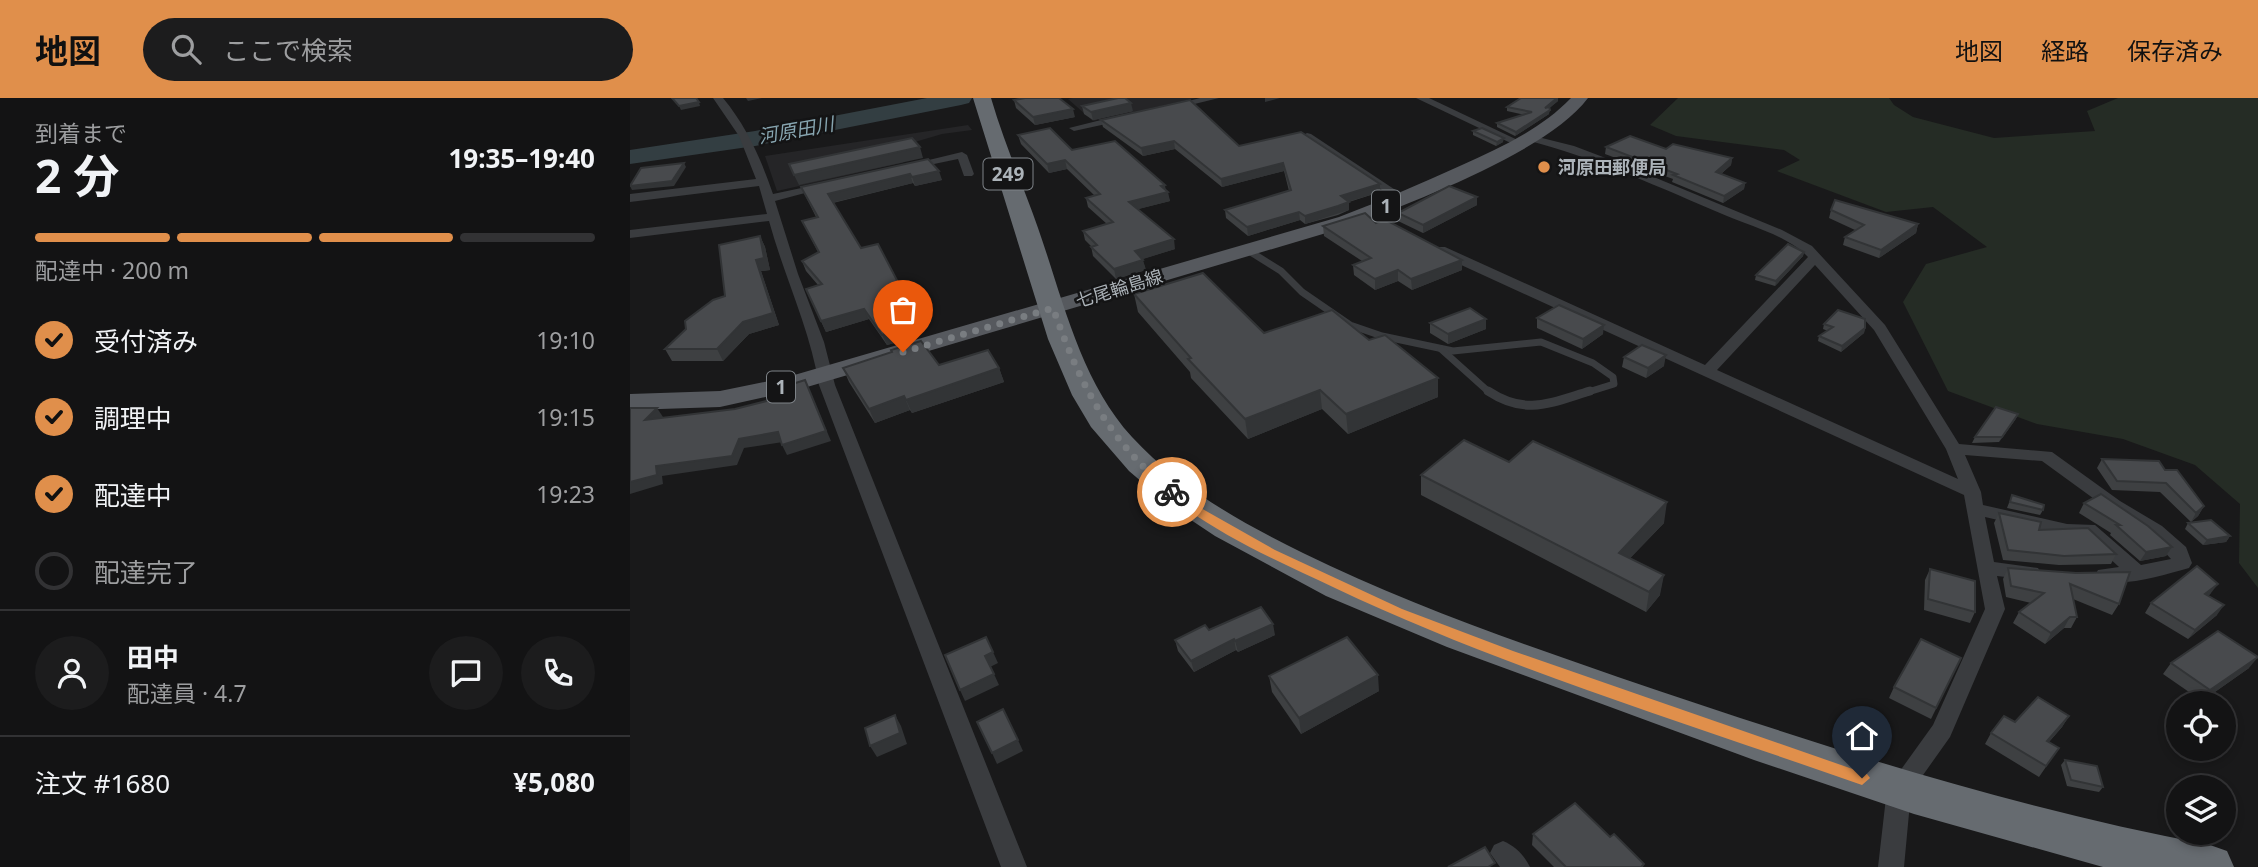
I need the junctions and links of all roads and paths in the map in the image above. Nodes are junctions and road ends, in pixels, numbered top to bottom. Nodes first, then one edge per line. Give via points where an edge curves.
1 (718, 98) edge
2 (1214, 98) edge
3 (1421, 98) edge
4 (1580, 98) edge
5 (984, 105) edge
6 (1163, 109) edge
7 (1138, 114) edge
8 (1074, 128) dead end
9 (1307, 135) edge
10 (1526, 141) junction
11 (896, 169) edge
12 (968, 174) dead end
13 (761, 183) junction
14 (832, 184) edge
15 (630, 198) edge
16 (1403, 199) junction
17 (767, 200) junction
18 (1366, 213) junction
19 (773, 217) junction
20 (1385, 223) edge
21 (630, 234) edge
22 (1421, 241) edge
23 (1249, 251) junction
24 (1816, 256) junction
25 (1053, 308) junction
26 (1441, 349) junction
27 (1708, 371) junction
28 (826, 375) junction
29 (630, 402) edge
30 (1954, 449) junction
31 (1974, 501) junction
32 (1985, 568) junction
33 (2137, 573) junction
34 (2045, 575) edge
35 (2083, 576) edge
36 (1899, 789) junction
37 (1014, 867) edge
38 (1891, 867) edge
39 (2210, 867) edge

1 - 13 street via 736,117
2 - 6 street
3 - 10 street
4 - 10 main road, 七尾輪島線 / 1 via 1572,109
5 - 25 highway, 249
7 - 8 street
9 - 16 street
10 - 16 main road, 七尾輪島線 / 1
10 - 24 street via 1570,148 1628,170 1778,233
11 - 12 street via 962,155
13 - 15 street
13 - 17 street
14 - 17 street
16 - 18 main road, 七尾輪島線 / 1
17 - 19 street
18 - 20 street
18 - 23 main road, 七尾輪島線 / 1
19 - 21 street
19 - 28 street
22 - 27 street
23 - 25 main road, 七尾輪島線 / 1
23 - 26 lane via 1350,325
24 - 27 street
24 - 30 street via 1880,328
25 - 28 main road, 七尾輪島線 / 1
25 - 36 highway, 249 via 1085,390 1118,441 1156,480 1229,530 1320,578 1439,629 1830,769
26 - 26 lane via 1541,342 1593,363 1613,377 1614,384 1521,406 1484,387
27 - 31 street
28 - 29 main road, 七尾輪島線 / 1 via 720,399
28 - 37 street
30 - 31 street
30 - 33 street via 2046,456 2155,530 2179,552 2182,563
31 - 32 street
31 - 33 street via 2067,530 2088,529
32 - 34 street
32 - 36 street via 1995,609 1942,730
33 - 35 street
36 - 38 street
36 - 39 highway, 249 via 2151,857

